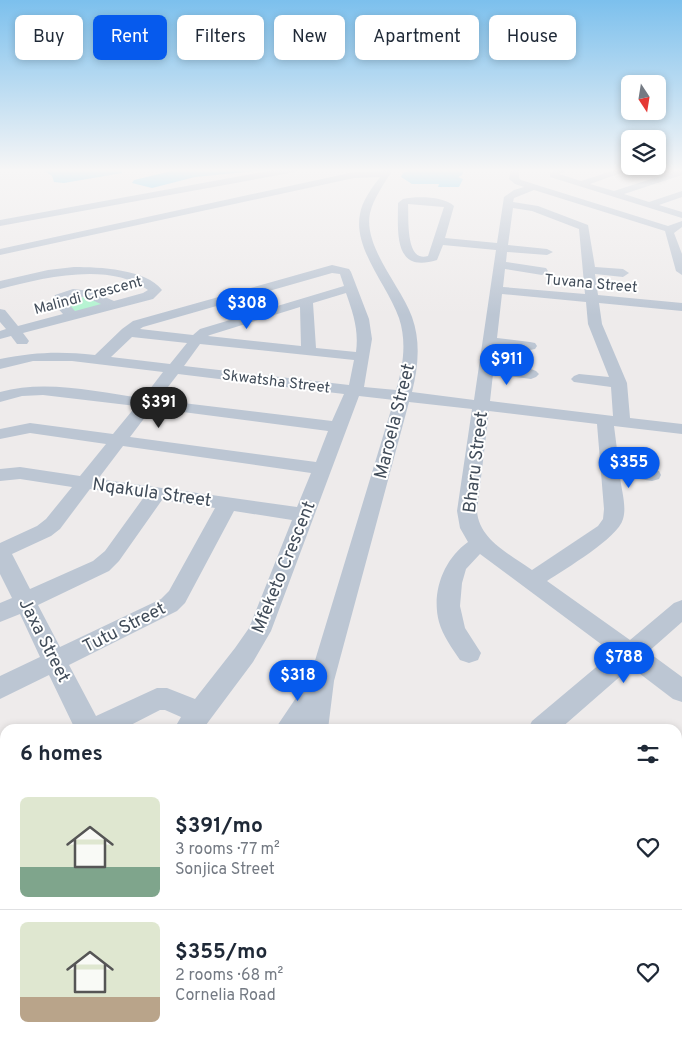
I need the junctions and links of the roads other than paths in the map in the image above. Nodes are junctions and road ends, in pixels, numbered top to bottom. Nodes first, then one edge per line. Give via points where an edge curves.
1 (26, 218) edge
2 (158, 218) edge
3 (365, 218) edge
4 (404, 218) edge
5 (445, 218) edge
6 (506, 218) edge
7 (560, 218) edge
8 (631, 218) edge
9 (0, 223) edge
10 (682, 224) edge
11 (670, 230) junction
12 (438, 242) junction
13 (0, 252) edge
14 (547, 252) dead end
15 (501, 253) junction
16 (588, 270) junction
17 (542, 271) dead end
18 (682, 271) edge
19 (623, 273) dead end
20 (0, 285) edge
21 (352, 287) junction
22 (496, 290) junction
23 (592, 299) junction
24 (306, 301) junction
25 (112, 305) junction
26 (682, 307) edge
27 (0, 313) edge
28 (72, 316) junction
29 (15, 331) junction
30 (127, 332) junction
31 (0, 335) edge
32 (196, 339) junction
33 (490, 342) junction
34 (530, 346) dead end
35 (309, 352) junction
36 (33, 357) junction
37 (363, 357) junction
38 (100, 360) junction
39 (0, 364) edge
40 (174, 369) junction
41 (486, 369) junction
42 (531, 374) dead end
43 (579, 379) dead end
44 (618, 383) junction
45 (354, 390) junction
46 (404, 396) junction
47 (0, 398) edge
48 (147, 403) junction
49 (481, 405) junction
50 (613, 421) junction
51 (338, 427) junction
52 (682, 429) edge
53 (0, 434) edge
54 (118, 440) junction
55 (322, 468) junction
56 (610, 469) junction
57 (0, 475) edge
58 (652, 475) dead end
59 (85, 483) junction
60 (156, 493) junction
61 (228, 503) junction
62 (304, 515) junction
63 (481, 544) junction
64 (0, 551) edge
65 (531, 581) junction
66 (25, 602) junction
67 (682, 609) edge
68 (0, 613) edge
69 (469, 653) dead end
70 (630, 653) junction
71 (55, 661) junction
72 (321, 681) junction
73 (0, 688) edge
74 (682, 691) edge
75 (193, 721) edge
76 (86, 724) edge
77 (107, 724) edge
78 (292, 724) edge
79 (316, 724) edge
80 (547, 724) edge

1 - 9 street
2 - 13 street
3 - 46 street, Maroela Street via 365,232 408,325 411,360
4 - 12 street via 404,243 412,256 420,261 432,259
5 - 12 street
6 - 15 street, Bharu Street
7 - 16 street via 584,227
8 - 11 street
10 - 11 street
11 - 18 street
12 - 15 street
14 - 15 street
15 - 17 street
15 - 22 street, Bharu Street
16 - 19 street
16 - 23 street
20 - 25 street, Malindi Crescent via 70,270 126,275 156,290 151,295
21 - 24 street
21 - 30 street via 344,270 328,269 140,323
21 - 37 street, Mfeketo Crescent via 365,339
22 - 23 street, Tuvana Street
22 - 33 street, Bharu Street
23 - 26 street, Tuvana Street
23 - 44 street via 595,324
24 - 32 street via 209,330
24 - 35 street
25 - 28 street, Malindi Crescent
25 - 28 street via 88,294 66,295 59,302
27 - 29 street
28 - 29 street, Malindi Crescent
29 - 31 street, Malindi Crescent
29 - 36 street
30 - 32 street
30 - 38 street
32 - 35 street
32 - 40 street
33 - 34 street
33 - 41 street, Bharu Street
35 - 37 street
36 - 38 street, Skwatsha Street
36 - 39 street, Skwatsha Street
37 - 45 street, Mfeketo Crescent
38 - 40 street, Skwatsha Street
40 - 45 street, Skwatsha Street
40 - 48 street
41 - 42 street
41 - 49 street, Bharu Street
43 - 44 street
44 - 50 street
45 - 46 street, Skwatsha Street
45 - 51 street, Mfeketo Crescent
46 - 49 street, Skwatsha Street
46 - 72 street, Maroela Street
47 - 48 street via 21,391 38,390
48 - 51 street
48 - 54 street
49 - 50 street, Skwatsha Street
49 - 63 street, Bharu Street via 467,511 469,527
50 - 52 street, Skwatsha Street
50 - 56 street
51 - 55 street, Mfeketo Crescent
53 - 54 street via 30,428
54 - 55 street
54 - 59 street
55 - 62 street, Mfeketo Crescent
56 - 58 street
56 - 65 street via 613,520 604,531
57 - 59 street, Nqakula Street via 20,473
59 - 60 street, Nqakula Street
59 - 64 street via 49,528
60 - 61 street, Nqakula Street
60 - 66 street via 106,562
61 - 62 street, Nqakula Street
61 - 71 street, Tutu Street via 174,601
62 - 75 street, Mfeketo Crescent via 252,643
63 - 65 street, Bharu Street
63 - 69 street via 462,557 451,578 450,620
64 - 66 street, Jaxa Street
65 - 70 street, Bharu Street
66 - 68 street
66 - 71 street, Jaxa Street
67 - 70 street
70 - 74 street, Bharu Street
70 - 80 street
71 - 73 street, Tutu Street
71 - 76 street, Jaxa Street
72 - 78 street, Maroela Street
72 - 79 street, Maroela Street
75 - 77 street via 167,699 157,699

